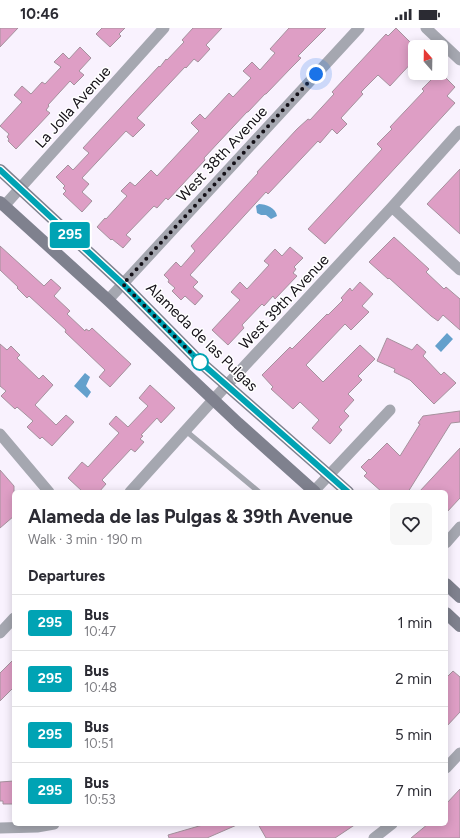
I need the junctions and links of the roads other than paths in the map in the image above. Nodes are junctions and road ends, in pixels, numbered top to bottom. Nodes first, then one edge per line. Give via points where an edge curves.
1 (164, 28) edge
2 (359, 28) edge
3 (426, 28) edge
4 (460, 60) edge
5 (460, 131) edge
6 (0, 170) edge
7 (20, 189) junction
8 (2, 204) edge
9 (392, 207) junction
10 (460, 270) edge
11 (123, 284) junction
12 (108, 300) junction
13 (227, 385) junction
14 (213, 400) junction
15 (390, 410) dead end
16 (186, 431) junction
17 (0, 434) edge
18 (329, 474) junction
19 (46, 490) edge
20 (132, 490) edge
21 (257, 490) edge
22 (312, 490) edge
23 (316, 490) edge
24 (346, 490) edge
25 (460, 527) edge
26 (448, 541) edge
27 (448, 586) edge
28 (460, 597) edge
29 (448, 615) edge
30 (12, 620) edge
31 (460, 626) edge
32 (0, 633) edge
33 (460, 753) edge
34 (448, 766) edge
35 (43, 826) edge
36 (389, 826) edge
37 (0, 828) edge
38 (374, 838) edge

1 - 7 street, La Jolla Avenue
2 - 11 street, West 38th Avenue
3 - 4 street
5 - 9 street, West 39th Avenue
6 - 7 main road, Alameda de las Pulgas
7 - 8 street, La Jolla Avenue
7 - 11 main road, Alameda de las Pulgas
8 - 12 main road
9 - 10 street
9 - 13 street, West 39th Avenue
11 - 12 street, West 38th Avenue
11 - 13 main road, Alameda de las Pulgas via 199,361
12 - 14 main road
13 - 14 street, West 39th Avenue
13 - 18 main road, Alameda de las Pulgas
14 - 16 street, West 39th Avenue
14 - 22 main road
15 - 18 street
16 - 20 street, West 39th Avenue
16 - 21 lane
17 - 19 street
18 - 23 street
18 - 24 main road, Alameda de las Pulgas
25 - 26 street
27 - 28 main road
29 - 31 main road
30 - 32 street
33 - 34 street
35 - 37 street
36 - 38 street

